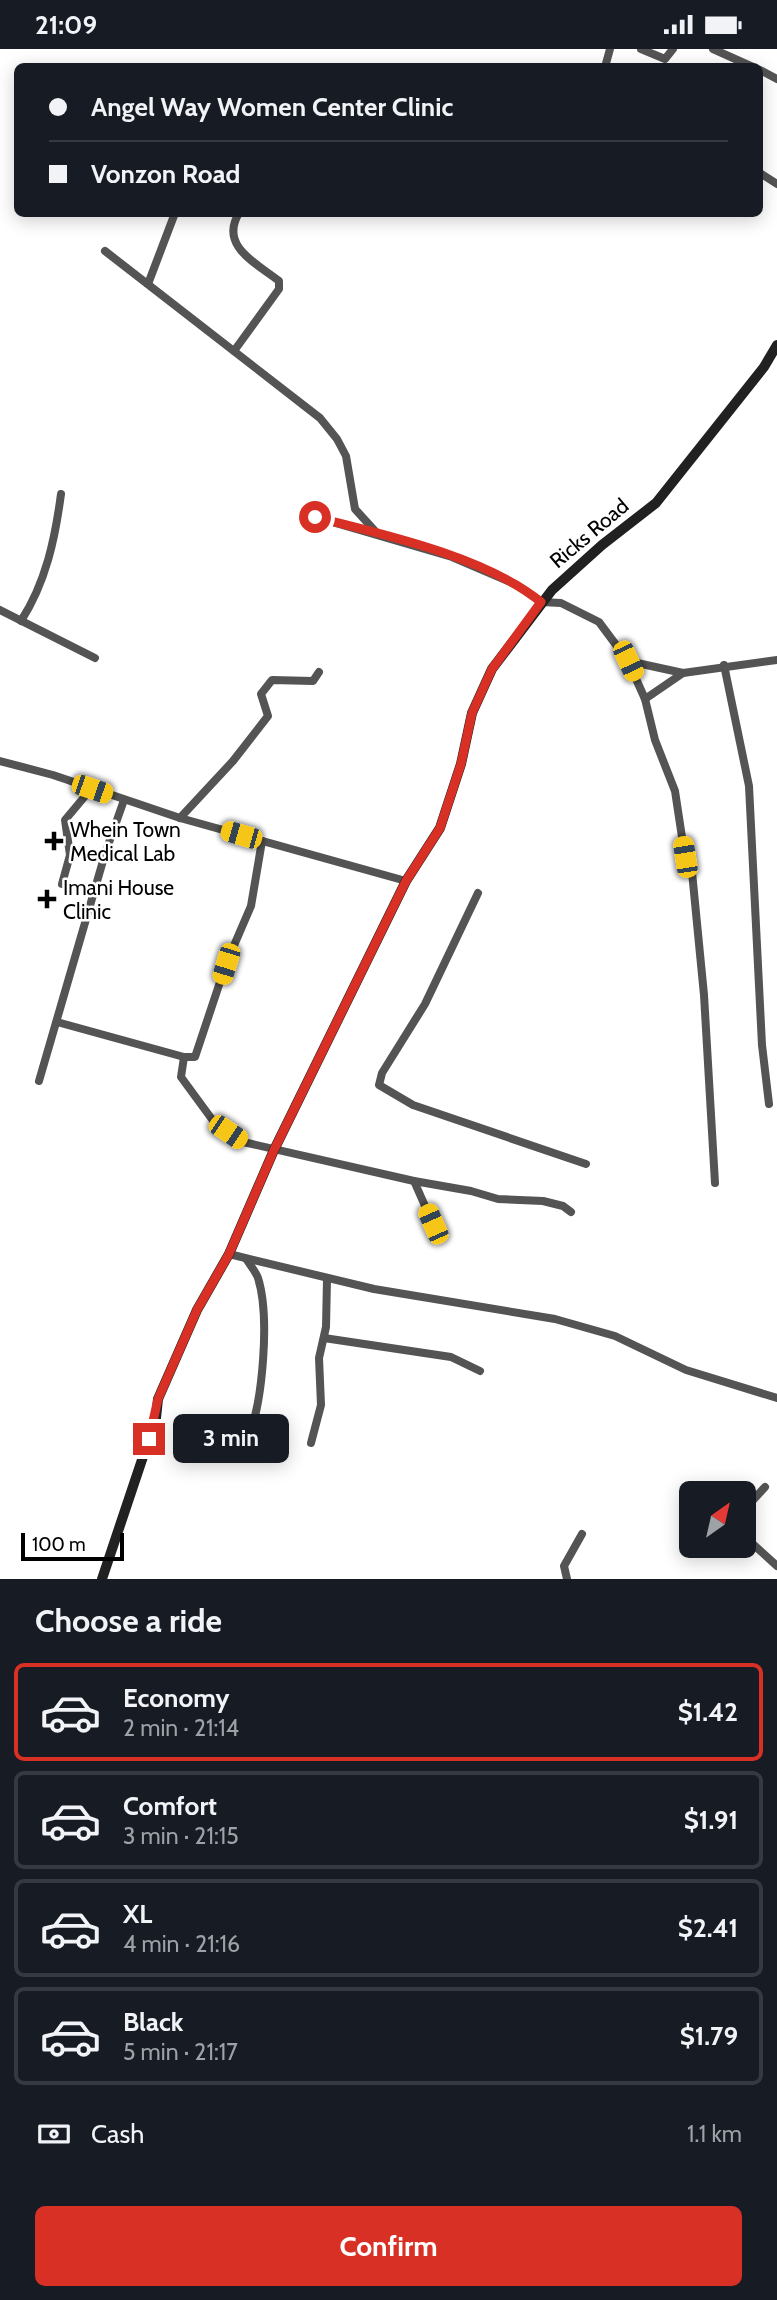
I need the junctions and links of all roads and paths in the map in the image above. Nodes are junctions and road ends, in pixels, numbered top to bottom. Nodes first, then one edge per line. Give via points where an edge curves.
1 (641, 49) edge
2 (673, 49) edge
3 (713, 49) edge
4 (744, 63) edge
5 (173, 217) edge
6 (237, 217) edge
7 (105, 251) dead end
8 (148, 284) junction
9 (777, 345) edge
10 (234, 351) junction
11 (61, 494) dead end
12 (315, 517) dead end
13 (377, 533) junction
14 (541, 602) junction
15 (0, 610) edge
16 (21, 621) junction
17 (94, 658) dead end
18 (777, 660) edge
19 (628, 661) junction
20 (724, 665) junction
21 (319, 672) dead end
22 (683, 673) junction
23 (645, 699) junction
24 (0, 761) edge
25 (92, 789) junction
26 (124, 800) junction
27 (180, 818) junction
28 (261, 841) junction
29 (406, 881) junction
30 (62, 884) dead end
31 (478, 893) dead end
32 (57, 1022) junction
33 (184, 1057) junction
34 (38, 1081) dead end
35 (769, 1104) dead end
36 (274, 1150) junction
37 (586, 1164) dead end
38 (414, 1181) junction
39 (715, 1183) dead end
40 (571, 1212) dead end
41 (433, 1224) dead end
42 (229, 1254) junction
43 (247, 1260) junction
44 (327, 1279) junction
45 (324, 1338) junction
46 (480, 1371) dead end
47 (777, 1398) edge
48 (248, 1438) dead end
49 (311, 1443) dead end
50 (765, 1487) dead end
51 (756, 1497) edge
52 (582, 1534) dead end
53 (756, 1547) edge
54 (777, 1566) edge
55 (102, 1579) edge
56 (567, 1579) edge

1 - 2 street via 665,59
3 - 4 street
5 - 8 street
6 - 10 street via 231,236 279,281 279,289
7 - 8 street
8 - 10 street
9 - 14 street, Ricks Road via 656,503
10 - 13 street via 320,418 337,439 348,464 355,509
11 - 16 street via 54,543
12 - 13 street
13 - 14 street via 501,577
14 - 19 street via 561,603 599,622
14 - 29 street, Ricks Road via 492,669 472,713 440,828
15 - 16 street
16 - 17 street
18 - 20 street
19 - 22 street
19 - 23 street
20 - 22 street
20 - 35 street via 749,786
21 - 27 street via 313,681 272,680 261,694 268,716
22 - 23 street
23 - 39 street via 674,791 696,901
24 - 25 street
25 - 26 street
25 - 30 street via 65,820 70,855
26 - 27 street
26 - 32 street
27 - 28 street
28 - 29 street
28 - 33 street via 251,906 226,964 202,1042 195,1057
29 - 36 street, Ricks Road
31 - 37 street via 425,1004 379,1085 413,1105
32 - 33 street
32 - 34 street
33 - 36 street via 181,1077 214,1122 243,1142
36 - 38 street
36 - 42 street, Ricks Road
38 - 40 street via 498,1199 543,1201
38 - 41 street
42 - 43 street
42 - 55 street, Ricks Road via 197,1310 158,1399 156,1418
43 - 44 street
43 - 48 street via 258,1277 264,1339 258,1410
44 - 45 street
44 - 47 street via 555,1319 615,1336 686,1370
45 - 46 street via 451,1357
45 - 49 street via 318,1358 321,1405
50 - 51 street
52 - 56 street via 564,1566
53 - 54 street

